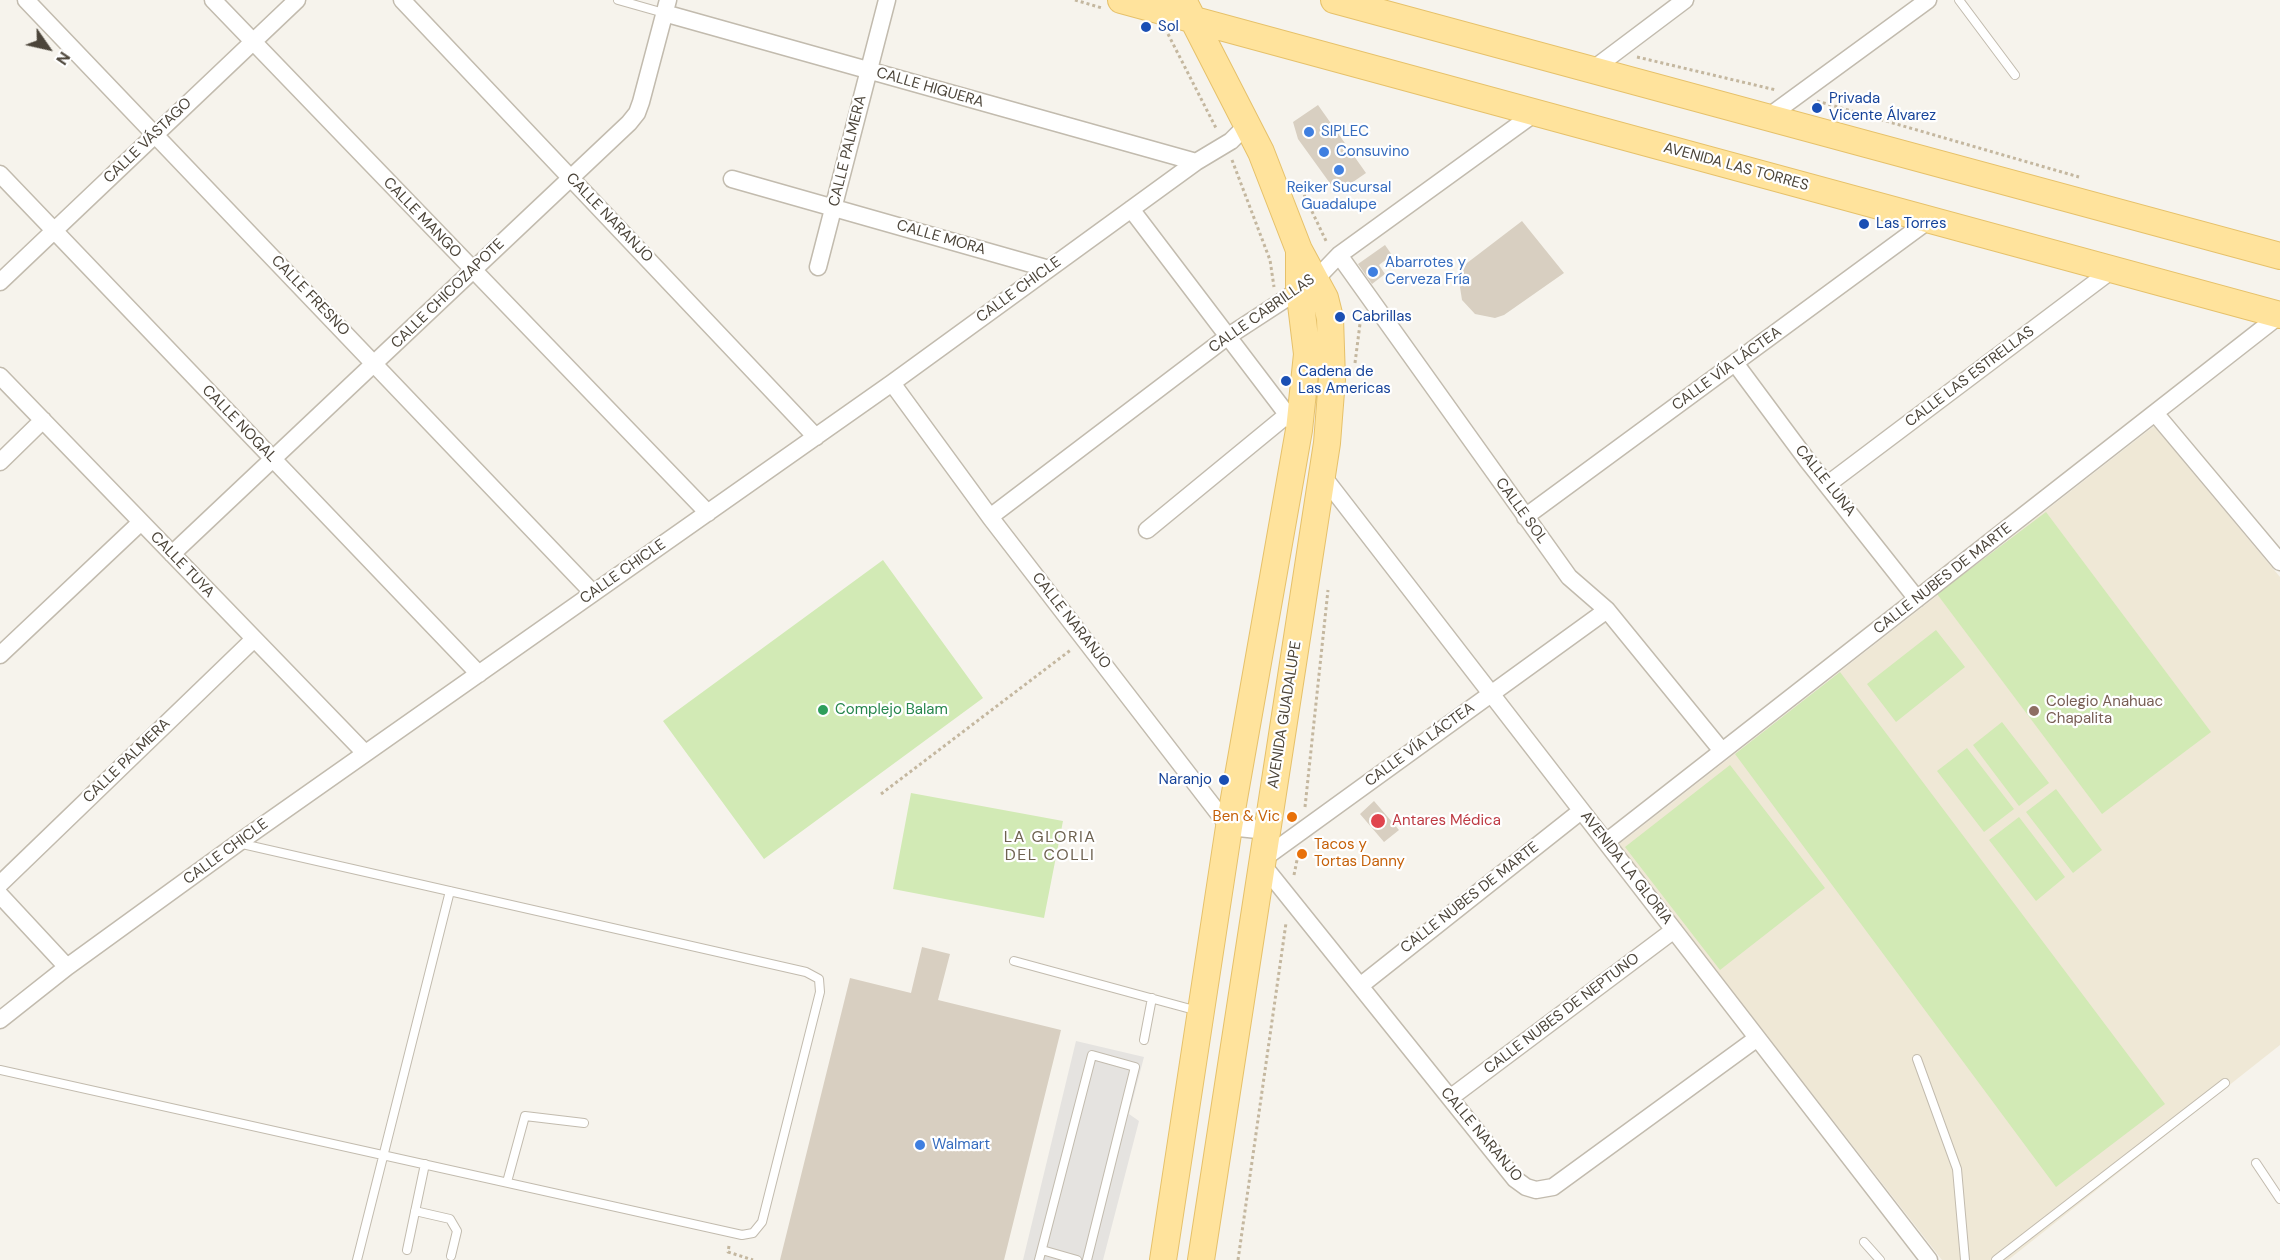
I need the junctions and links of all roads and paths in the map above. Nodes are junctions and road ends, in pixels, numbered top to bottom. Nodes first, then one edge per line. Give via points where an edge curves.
1 (26, 0) edge
2 (213, 0) edge
3 (297, 0) edge
4 (402, 0) edge
5 (618, 0) edge
6 (887, 0) edge
7 (1121, 0) edge
8 (1685, 0) edge
9 (1928, 0) edge
10 (1959, 0) edge
11 (1346, 1) edge
12 (666, 7) edge
13 (1188, 10) edge
14 (1167, 33) dead end
15 (253, 42) junction
16 (1615, 52) junction
17 (868, 70) junction
18 (1592, 70) junction
19 (2015, 75) dead end
20 (1797, 96) junction
21 (1535, 113) junction
22 (1768, 117) junction
23 (1247, 125) junction
24 (156, 134) junction
25 (1224, 145) junction
26 (1196, 162) junction
27 (0, 174) edge
28 (570, 177) junction
29 (732, 179) dead end
30 (2088, 180) dead end
31 (834, 208) junction
32 (1131, 209) junction
33 (1929, 220) junction
34 (54, 231) junction
35 (1339, 255) junction
36 (2280, 256) edge
37 (818, 267) dead end
38 (1049, 268) junction
39 (473, 270) junction
40 (2112, 270) junction
41 (0, 282) edge
42 (1308, 283) junction
43 (1364, 291) junction
44 (1277, 303) junction
45 (2280, 315) edge
46 (1227, 337) junction
47 (1735, 363) junction
48 (374, 364) junction
49 (1354, 371) dead end
50 (0, 376) edge
51 (892, 383) junction
52 (2155, 413) junction
53 (43, 420) junction
54 (1293, 422) junction
55 (816, 436) junction
56 (273, 461) junction
57 (0, 462) edge
58 (1322, 476) junction
59 (1828, 484) junction
60 (708, 513) junction
61 (990, 517) junction
62 (1526, 517) junction
63 (141, 522) junction
64 (1147, 530) dead end
65 (172, 554) junction
66 (2280, 562) edge
67 (1329, 580) dead end
68 (593, 593) junction
69 (1917, 599) junction
70 (1607, 610) junction
71 (254, 639) junction
72 (1085, 639) junction
73 (0, 655) edge
74 (479, 674) junction
75 (1491, 694) junction
76 (1722, 751) junction
77 (365, 753) junction
78 (881, 794) dead end
79 (1581, 810) junction
80 (1229, 827) junction
81 (1303, 829) junction
82 (1267, 831) junction
83 (1606, 842) junction
84 (238, 843) junction
85 (1262, 861) junction
86 (0, 884) edge
87 (450, 891) junction
88 (0, 895) edge
89 (1290, 899) junction
90 (1674, 930) junction
91 (1014, 961) dead end
92 (67, 967) junction
93 (1360, 986) junction
94 (1152, 998) junction
95 (1202, 1012) junction
96 (0, 1020) edge
97 (1144, 1040) dead end
98 (1756, 1040) junction
99 (1917, 1059) dead end
100 (0, 1070) edge
101 (2225, 1083) dead end
102 (1450, 1098) junction
103 (584, 1123) dead end
104 (384, 1155) junction
105 (2256, 1163) dead end
106 (425, 1164) junction
107 (507, 1182) junction
108 (2280, 1199) edge
109 (415, 1211) junction
110 (1864, 1242) dead end
111 (729, 1244) dead end
112 (407, 1250) dead end
113 (1042, 1250) junction
114 (451, 1256) dead end
115 (357, 1260) edge
116 (753, 1260) edge
117 (1039, 1260) edge
118 (1077, 1260) edge
119 (1088, 1260) edge
120 (1163, 1260) edge
121 (1201, 1260) edge
122 (1238, 1260) edge
123 (1880, 1260) edge
124 (1929, 1260) edge
125 (1965, 1260) edge
126 (1996, 1260) edge

1 - 24 street, CALLE FRESNO
2 - 15 street, CALLE MANGO
3 - 15 street, CALLE VÁSTAGO
4 - 28 street, CALLE NARANJO
5 - 12 lane
6 - 17 street, CALLE PALMERA
7 - 13 main road, AVENIDA LAS TORRES
8 - 16 street
9 - 20 street
10 - 19 lane
11 - 18 main road
12 - 17 street, CALLE HIGUERA
12 - 28 street, CALLE CHICOZAPOTE via 637,113
13 - 21 main road, AVENIDA LAS TORRES
13 - 23 main road
14 - 25 path
15 - 24 street, CALLE VÁSTAGO
15 - 39 street, CALLE MANGO
16 - 18 street
16 - 20 path
17 - 26 street, CALLE HIGUERA
17 - 31 street, CALLE PALMERA
18 - 22 main road
20 - 22 street
20 - 30 path
21 - 33 main road, AVENIDA LAS TORRES
21 - 35 street, CALLE CABRILLAS
22 - 36 main road
23 - 25 street, CALLE CHICLE
23 - 42 main road via 1274,180
24 - 34 street, CALLE VÁSTAGO
24 - 48 street, CALLE FRESNO
25 - 26 street, CALLE CHICLE
25 - 44 path via 1239,174 1270,260
26 - 32 street, CALLE CHICLE
27 - 34 street, CALLE NOGAL
28 - 39 street, CALLE CHICOZAPOTE
28 - 55 street, CALLE NARANJO
29 - 31 street, CALLE MORA
31 - 37 street, CALLE PALMERA
31 - 38 street, CALLE MORA
32 - 38 street, CALLE CHICLE
32 - 46 street
33 - 40 main road, AVENIDA LAS TORRES
33 - 47 street, CALLE VÍA LÁCTEA
34 - 41 street, CALLE VÁSTAGO
34 - 56 street, CALLE NOGAL
35 - 42 street, CALLE CABRILLAS
35 - 43 street, CALLE SOL
38 - 51 street, CALLE CHICLE
39 - 48 street, CALLE CHICOZAPOTE
39 - 60 street, CALLE MANGO
40 - 45 main road, AVENIDA LAS TORRES
40 - 59 street, CALLE LAS ESTRELLAS
42 - 44 street, CALLE CABRILLAS
42 - 54 main road via 1307,354
42 - 58 main road, AVENIDA GUADALUPE via 1330,318 1332,369
43 - 49 path
43 - 62 street, CALLE SOL
44 - 46 street, CALLE CABRILLAS
45 - 52 street, CALLE NUBES DE MARTE
46 - 54 street
46 - 61 street, CALLE CABRILLAS
47 - 59 street, CALLE LUNA
47 - 62 street, CALLE VÍA LÁCTEA
48 - 56 street, CALLE CHICOZAPOTE
48 - 68 street, CALLE FRESNO
50 - 53 street, CALLE TUYA
51 - 55 street, CALLE CHICLE
51 - 61 street, CALLE NARANJO
52 - 66 street
52 - 69 street, CALLE NUBES DE MARTE
53 - 57 street
53 - 63 street, CALLE TUYA
54 - 64 street
54 - 80 main road
55 - 60 street, CALLE CHICLE
56 - 65 street, CALLE CHICOZAPOTE
56 - 74 street, CALLE NOGAL
58 - 75 street, AVENIDA LA GLORIA
58 - 82 main road, AVENIDA GUADALUPE
59 - 69 street, CALLE LUNA
60 - 68 street, CALLE CHICLE
61 - 72 street, CALLE NARANJO
62 - 70 street, CALLE SOL via 1569,577
63 - 65 street, CALLE TUYA
63 - 73 street
65 - 71 street, CALLE TUYA
67 - 81 path
68 - 74 street, CALLE CHICLE
69 - 76 street, CALLE NUBES DE MARTE
70 - 75 street, CALLE VÍA LÁCTEA
70 - 76 street, CALLE SOL
71 - 77 street, CALLE TUYA
71 - 86 street, CALLE PALMERA
72 - 78 path
72 - 80 street, CALLE NARANJO
74 - 77 street, CALLE CHICLE
75 - 79 street, AVENIDA LA GLORIA
75 - 81 street, CALLE VÍA LÁCTEA
76 - 83 street, CALLE NUBES DE MARTE
77 - 84 street, CALLE CHICLE
79 - 83 street, AVENIDA LA GLORIA
79 - 93 street, CALLE NUBES DE MARTE
80 - 82 street
80 - 95 main road
81 - 85 street, CALLE VÍA LÁCTEA
81 - 89 path
82 - 85 main road, AVENIDA GUADALUPE
83 - 90 street, AVENIDA LA GLORIA
84 - 87 lane
84 - 92 street, CALLE CHICLE
85 - 89 street, CALLE NARANJO
85 - 121 main road, AVENIDA GUADALUPE
87 - 104 lane
87 - 107 lane via 806,972 819,979 820,992 762,1222 753,1233 742,1236
88 - 92 street
89 - 93 street, CALLE NARANJO
89 - 122 path
90 - 98 street, AVENIDA LA GLORIA
90 - 102 street, CALLE NUBES DE NEPTUNO
91 - 94 lane
92 - 96 street, CALLE CHICLE
93 - 102 street, CALLE NARANJO
94 - 95 lane
94 - 97 lane
95 - 120 main road
98 - 102 street, CALLE NARANJO via 1553,1187 1526,1188 1515,1179
98 - 124 street, AVENIDA LA GLORIA
99 - 125 lane via 1957,1169
100 - 104 lane
101 - 126 lane
103 - 107 lane via 525,1116
104 - 106 lane
104 - 115 lane
105 - 108 lane
106 - 107 lane
106 - 109 lane
109 - 112 lane
109 - 114 lane via 450,1219 457,1231
110 - 123 lane
111 - 116 path via 728,1252
113 - 117 lane
113 - 118 lane
113 - 119 lane via 1092,1055 1135,1067

